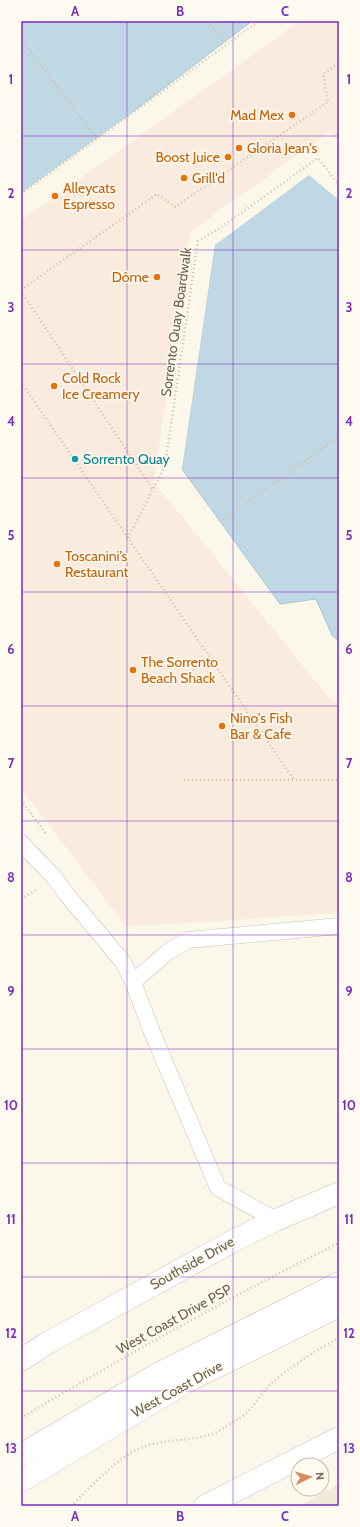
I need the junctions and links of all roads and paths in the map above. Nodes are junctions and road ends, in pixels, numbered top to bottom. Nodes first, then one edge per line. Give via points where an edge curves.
1 (208, 21) edge
2 (259, 21) edge
3 (21, 39) edge
4 (223, 42) dead end
5 (339, 63) edge
6 (97, 138) dead end
7 (339, 185) edge
8 (21, 194) edge
9 (21, 290) edge
10 (21, 382) edge
11 (339, 436) edge
12 (153, 491) junction
13 (220, 522) dead end
14 (128, 538) junction
15 (184, 780) dead end
16 (294, 780) junction
17 (339, 780) edge
18 (21, 843) edge
19 (27, 897) dead end
20 (21, 899) edge
21 (339, 926) edge
22 (133, 982) junction
23 (339, 1193) edge
24 (276, 1220) junction
25 (339, 1243) edge
26 (339, 1282) edge
27 (339, 1306) edge
28 (339, 1338) edge
29 (49, 1342) junction
30 (21, 1346) edge
31 (21, 1360) edge
32 (21, 1418) edge
33 (339, 1438) edge
34 (21, 1455) edge
35 (21, 1481) edge
36 (71, 1506) edge
37 (205, 1506) edge

1 - 4 path
2 - 8 path
3 - 6 path
5 - 9 path via 323,74 328,102 175,207 157,194
7 - 12 path, Sorrento Quay Boardwalk via 318,158 198,241 165,466
9 - 12 path
10 - 14 path
11 - 13 path
12 - 14 path
14 - 16 path
15 - 16 path
16 - 17 path
18 - 22 lane via 54,877 123,962
19 - 20 path
21 - 22 lane via 188,940 170,950
22 - 24 lane via 218,1188
23 - 24 main road, Southside Drive
24 - 29 main road, Southside Drive via 234,1240
25 - 32 path, West Coast Drive PSP via 270,1277 142,1347
26 - 34 main road, West Coast Drive via 160,1373
27 - 35 main road, West Coast Drive via 186,1382
28 - 36 path via 273,1382 240,1418 214,1433 139,1448 120,1460
29 - 30 main road, Southside Drive
29 - 31 main road, Southside Drive
33 - 37 main road

